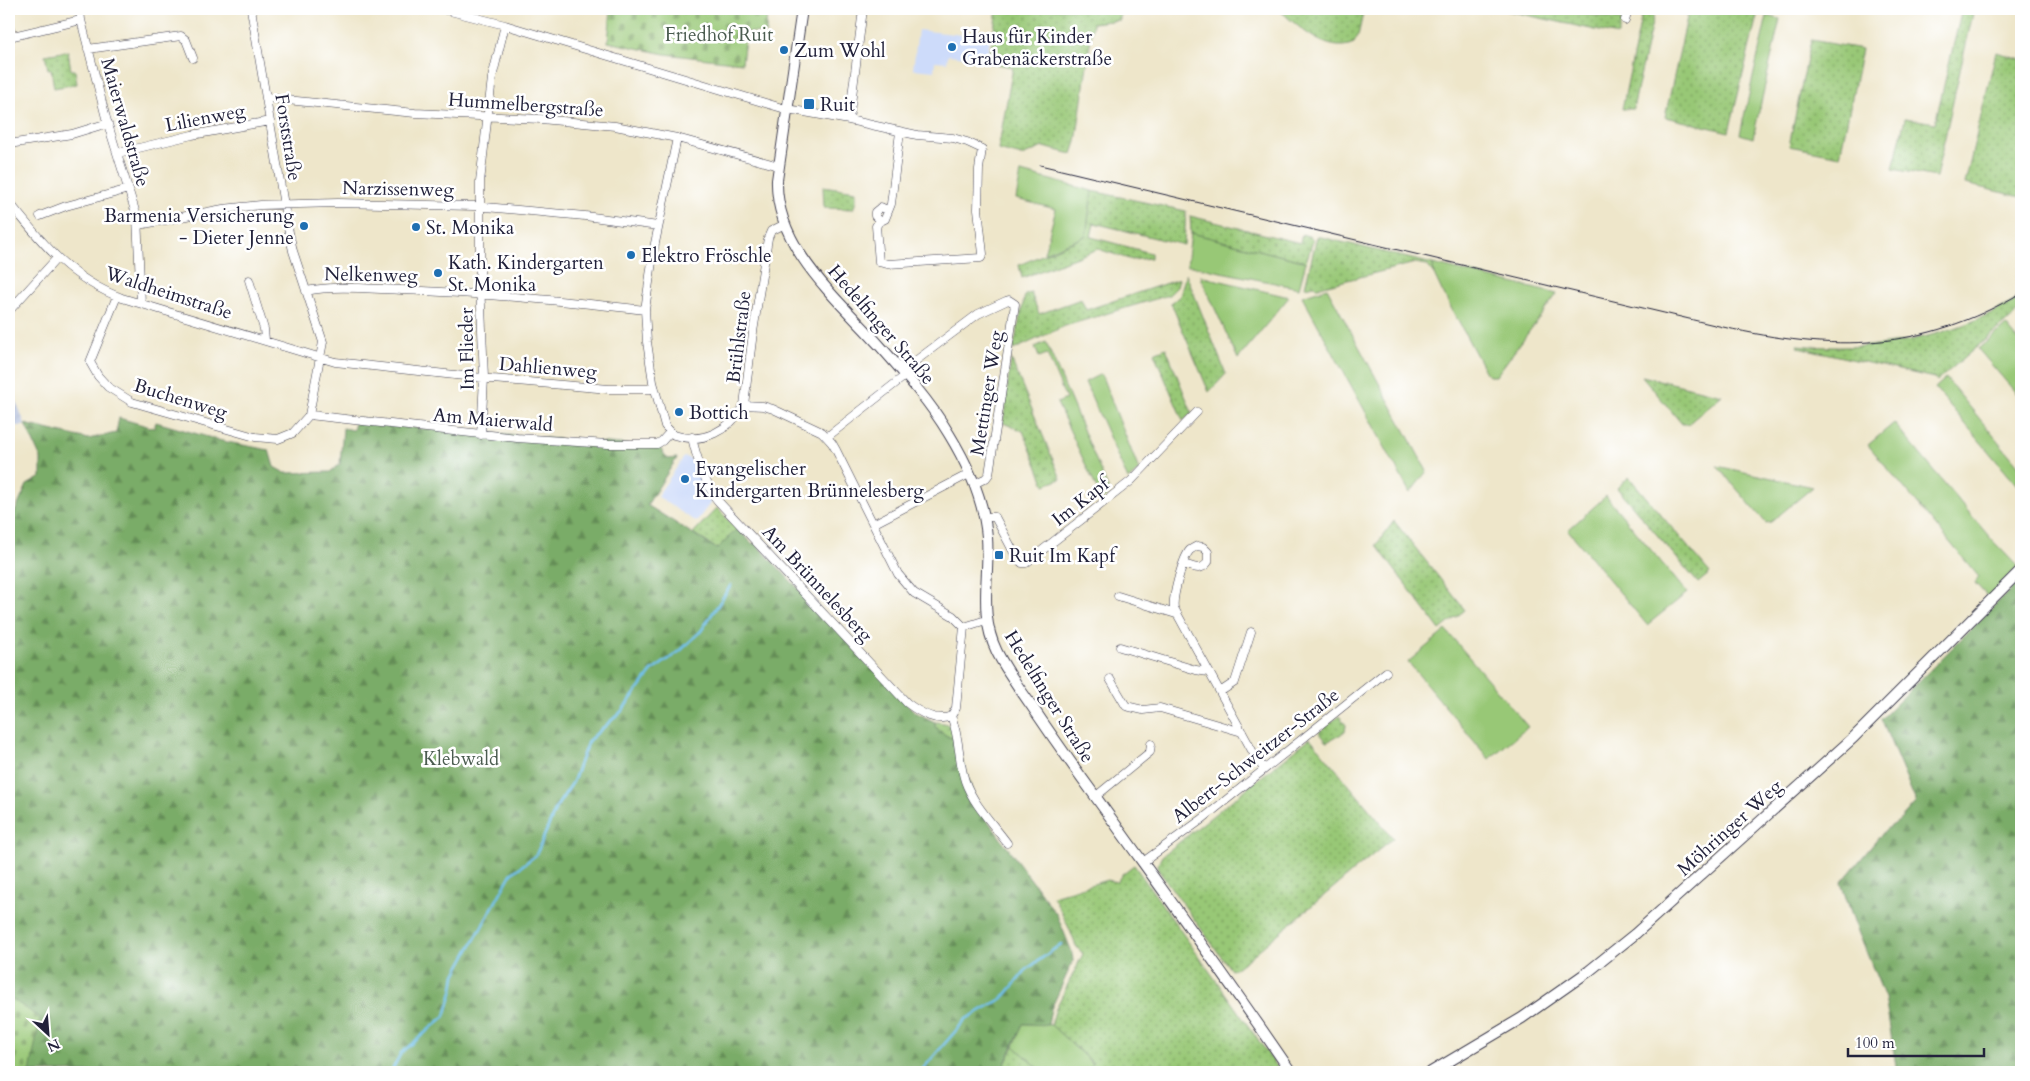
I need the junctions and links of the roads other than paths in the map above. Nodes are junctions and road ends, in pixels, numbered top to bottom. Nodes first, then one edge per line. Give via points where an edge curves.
1 (80, 9) edge
2 (251, 9) edge
3 (448, 9) edge
4 (802, 9) edge
5 (864, 9) edge
6 (1628, 9) edge
7 (81, 20) junction
8 (1626, 20) dead end
9 (9, 24) edge
10 (505, 25) junction
11 (10, 37) edge
12 (88, 49) junction
13 (193, 58) dead end
14 (267, 98) junction
15 (787, 109) junction
16 (487, 117) junction
17 (849, 120) junction
18 (270, 121) junction
19 (108, 123) junction
20 (900, 132) junction
21 (677, 138) junction
22 (9, 144) edge
23 (118, 153) junction
24 (779, 166) junction
25 (128, 189) junction
26 (9, 202) edge
27 (283, 204) junction
28 (480, 207) junction
29 (40, 216) dead end
30 (785, 224) junction
31 (139, 225) junction
32 (658, 226) junction
33 (57, 258) junction
34 (249, 280) dead end
35 (306, 292) junction
36 (480, 294) junction
37 (117, 296) junction
38 (141, 303) junction
39 (645, 310) junction
40 (9, 311) edge
41 (265, 340) junction
42 (320, 358) junction
43 (904, 373) junction
44 (484, 378) junction
45 (654, 389) junction
46 (744, 405) junction
47 (1197, 412) dead end
48 (310, 415) junction
49 (670, 432) junction
50 (481, 434) junction
51 (692, 437) junction
52 (827, 437) junction
53 (972, 479) junction
54 (984, 517) junction
55 (873, 524) junction
56 (1184, 564) dead end
57 (2021, 570) edge
58 (1118, 596) dead end
59 (1176, 614) junction
60 (986, 620) junction
61 (964, 627) junction
62 (1251, 632) dead end
63 (1120, 647) dead end
64 (1208, 672) junction
65 (1386, 672) dead end
66 (1110, 679) dead end
67 (1220, 692) junction
68 (951, 716) junction
69 (1242, 732) junction
70 (1151, 744) dead end
71 (1264, 768) junction
72 (1095, 797) junction
73 (1007, 843) dead end
74 (1143, 862) junction
75 (1292, 1072) edge
76 (1431, 1072) edge

1 - 7 street, Maierwaldstraße
2 - 14 street, Forststraße
3 - 10 street
4 - 15 street, Hedelfinger Straße
5 - 17 street
6 - 8 street
7 - 11 street
7 - 12 street, Maierwaldstraße
9 - 11 street
10 - 15 street
10 - 16 street, Im Flieder via 492,78
12 - 13 street via 181,36
12 - 19 street, Maierwaldstraße
14 - 16 street, Hummelbergstraße
14 - 18 street, Forststraße
15 - 17 street
15 - 24 street, Hedelfinger Straße
16 - 21 street, Hummelbergstraße via 590,124
16 - 28 street, Im Flieder
17 - 20 street
18 - 23 street, Lilienweg
18 - 27 street, Forststraße
19 - 22 street via 72,134
19 - 23 street, Maierwaldstraße
20 - 20 street via 953,138 982,149 978,202 981,258 882,264 878,260 876,226 880,221 875,212 881,207 887,210 891,204
21 - 24 street, Hummelbergstraße
21 - 32 street
23 - 25 street, Maierwaldstraße
24 - 30 street, Hedelfinger Straße via 777,198
25 - 29 street
25 - 31 street, Maierwaldstraße
26 - 33 street, Waldheimstraße
27 - 28 street, Narzissenweg via 382,203
27 - 31 street, Narzissenweg via 223,209
27 - 35 street, Forststraße
28 - 32 street, Narzissenweg
28 - 36 street, Im Flieder
30 - 43 street, Hedelfinger Straße via 808,265
30 - 46 street, Brühlstraße via 771,231 768,238
31 - 38 street, Maierwaldstraße
32 - 39 street
33 - 37 street, Waldheimstraße via 84,279
33 - 40 street
34 - 41 street
35 - 36 street, Nelkenweg via 364,289
35 - 42 street, Forststraße via 322,338
36 - 39 street, Nelkenweg
36 - 44 street, Im Flieder
37 - 38 street, Waldheimstraße
37 - 48 street, Buchenweg via 90,362 102,381 122,398 266,439 289,435
38 - 41 street, Waldheimstraße
39 - 45 street
41 - 42 street, Waldheimstraße
42 - 44 street, Dahlienweg
42 - 48 street, Forststraße
43 - 52 street
43 - 53 street, Hedelfinger Straße via 948,433
43 - 53 street, Mettinger Weg via 978,314 1006,301 1015,304 990,469 988,476
44 - 45 street, Dahlienweg via 609,389
44 - 50 street, Im Flieder
45 - 49 street via 665,426
46 - 51 street, Brühlstraße via 738,416 721,430 706,437
46 - 52 street via 773,409
47 - 54 street, Im Kapf via 1129,484 1026,563 1017,558 995,518
48 - 50 street, Am Maierwald
49 - 50 street, Am Maierwald via 658,444 634,445
49 - 51 street, Brühlstraße
51 - 68 street, Am Brünnelesberg via 716,499 908,703 935,718
52 - 55 street
53 - 54 street, Hedelfinger Straße
53 - 55 street, Mettinger Weg
54 - 60 street, Hedelfinger Straße
55 - 61 street via 903,581 917,595 953,616
56 - 59 street via 1173,600
57 - 76 street, Möhringer Weg via 1853,738 1635,934 1522,1018
58 - 59 street
59 - 64 street
60 - 61 street
60 - 72 street, Hedelfinger Straße via 1001,658
61 - 68 street via 956,708
62 - 67 street via 1235,682
63 - 64 street
64 - 67 street
65 - 71 street, Albert-Schweitzer-Straße
66 - 69 street via 1126,706 1143,710 1160,708
67 - 69 street
68 - 73 street via 966,785
69 - 71 street
70 - 72 street via 1148,753
71 - 74 street, Albert-Schweitzer-Straße
72 - 74 street, Hedelfinger Straße
74 - 75 street, Hedelfinger Straße

